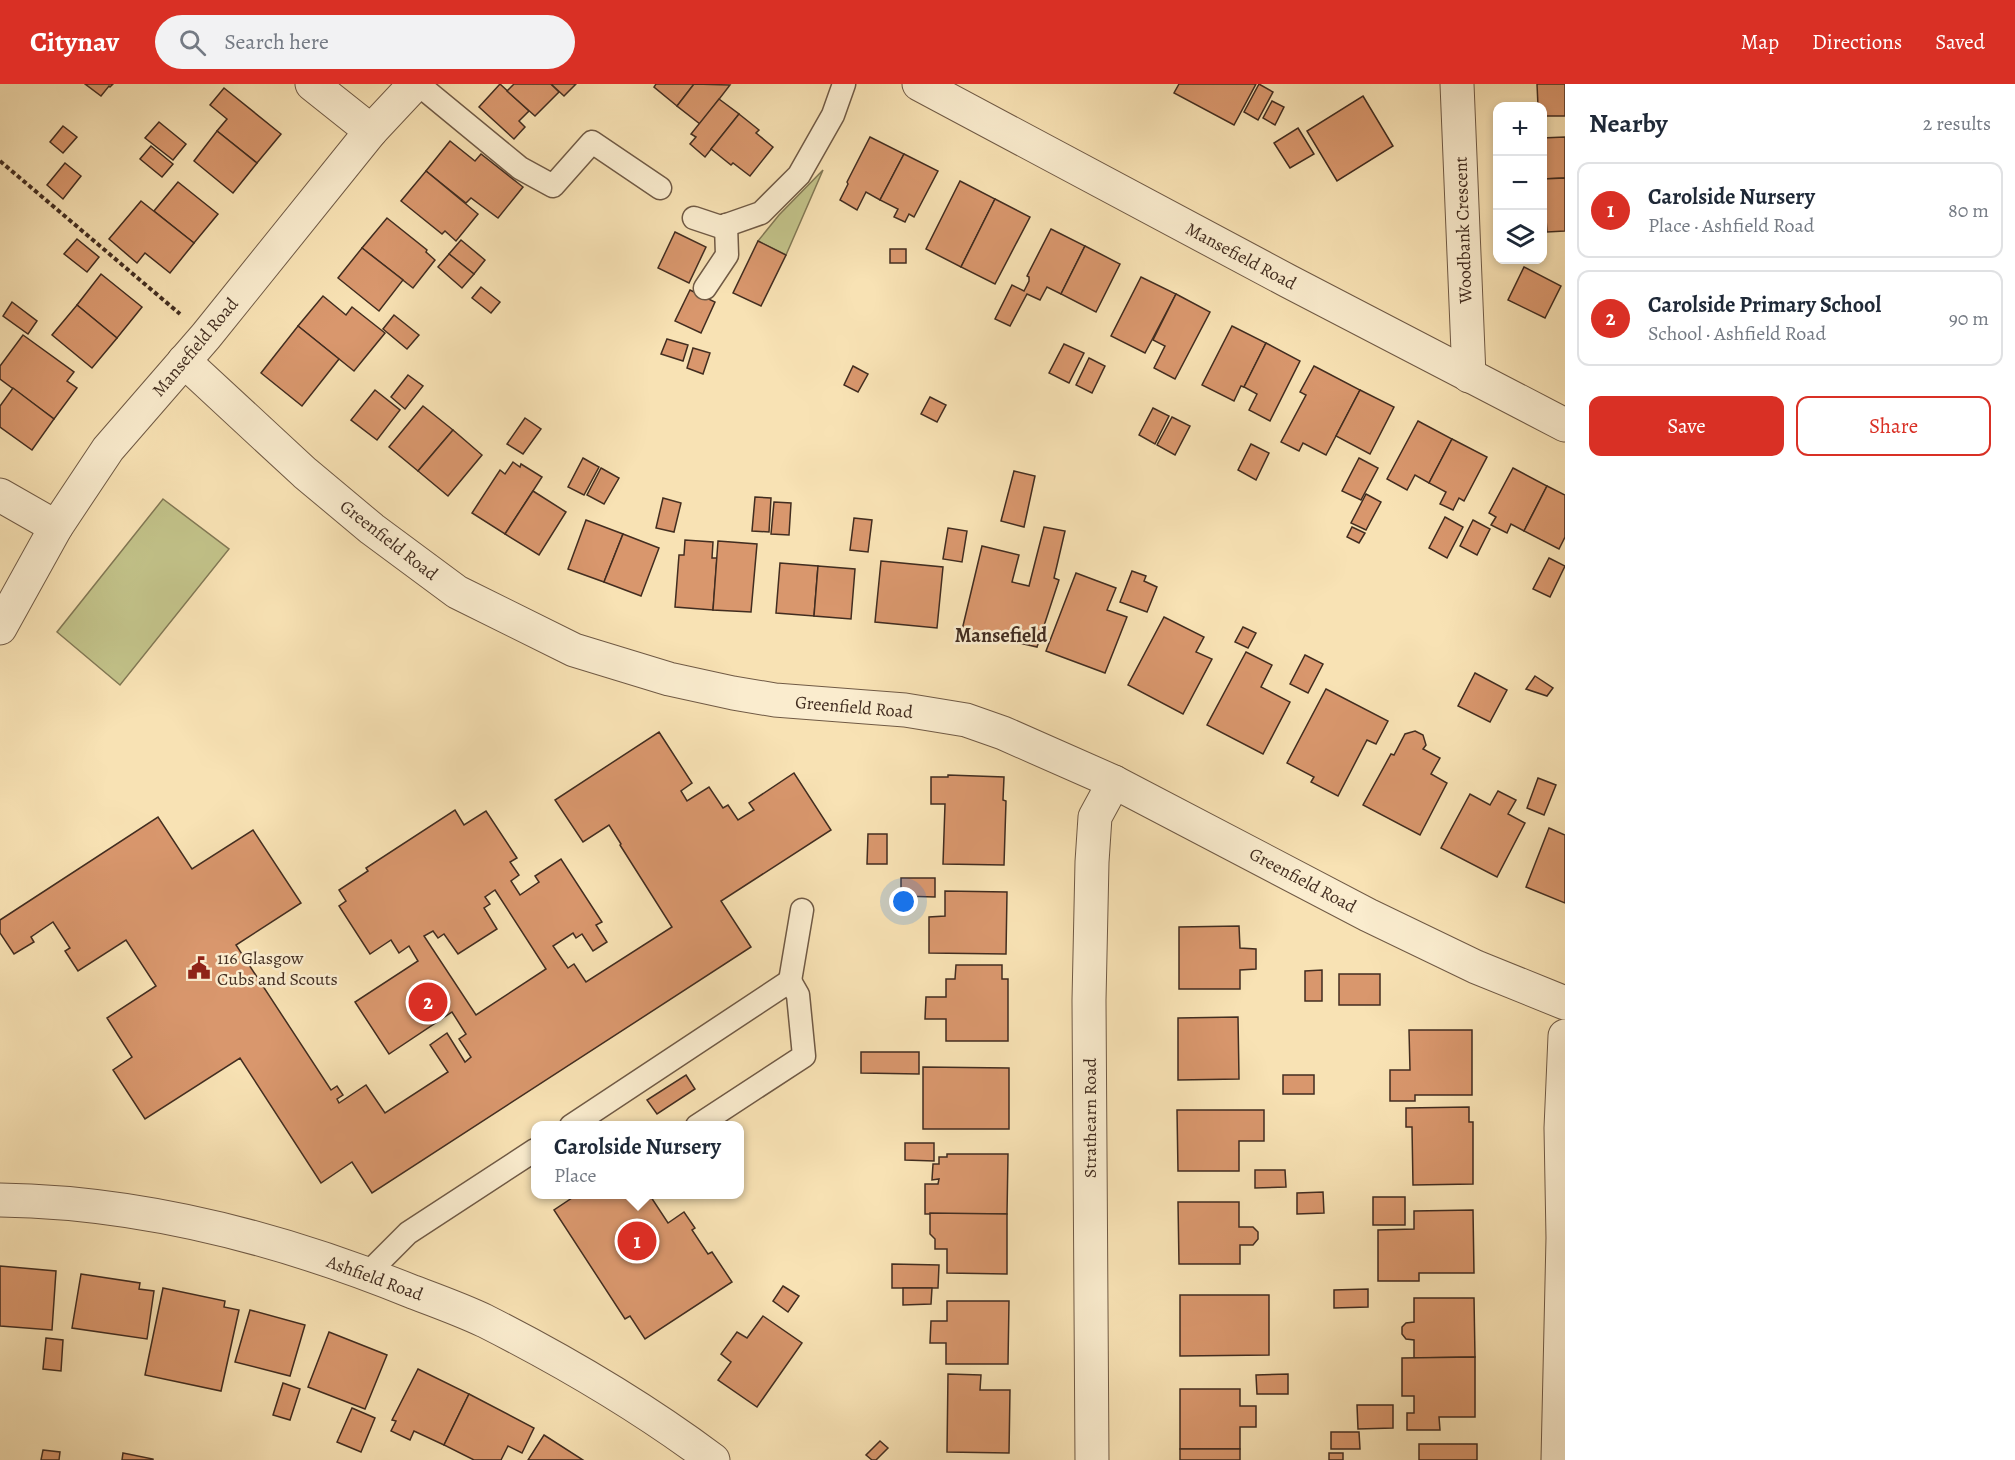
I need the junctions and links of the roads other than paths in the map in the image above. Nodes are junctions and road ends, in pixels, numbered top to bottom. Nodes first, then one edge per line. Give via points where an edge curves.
1 (312, 84) edge
2 (416, 84) edge
3 (844, 84) edge
4 (919, 84) edge
5 (1457, 84) edge
6 (371, 131) junction
7 (660, 188) dead end
8 (694, 218) dead end
9 (726, 225) junction
10 (705, 288) dead end
11 (184, 361) junction
12 (1469, 376) junction
13 (1565, 425) edge
14 (0, 495) edge
15 (56, 527) junction
16 (0, 628) edge
17 (1114, 782) junction
18 (802, 910) dead end
19 (790, 981) junction
20 (1565, 1003) edge
21 (1565, 1036) edge
22 (577, 1121) edge
23 (703, 1121) edge
24 (531, 1153) edge
25 (0, 1200) edge
26 (368, 1273) junction
27 (713, 1460) edge
28 (1092, 1460) edge
29 (1558, 1460) edge

1 - 6 street
2 - 6 street, Mansefield Road
2 - 7 lane via 520,168 552,186 592,142
3 - 9 lane via 833,115 799,175 761,213
4 - 12 street, Mansefield Road
5 - 12 street, Woodbank Crescent
6 - 11 street, Mansefield Road
8 - 9 lane via 721,227
9 - 10 lane via 727,255
11 - 15 street, Mansefield Road via 108,449
11 - 17 street, Greenfield Road via 305,473 457,592 574,650 669,679 733,693 906,710 966,720
12 - 13 street, Mansefield Road
14 - 15 street
15 - 16 street, Mansefield Road
17 - 20 street, Greenfield Road via 1368,915 1476,967
17 - 28 street, Strathearn Road via 1095,817 1092,862
18 - 19 lane
19 - 22 lane
19 - 23 lane via 798,994 804,1056
21 - 29 street
24 - 26 lane via 408,1233
25 - 26 street, Ashfield Road via 79,1204 194,1223
26 - 27 street, Ashfield Road via 483,1320 577,1371

